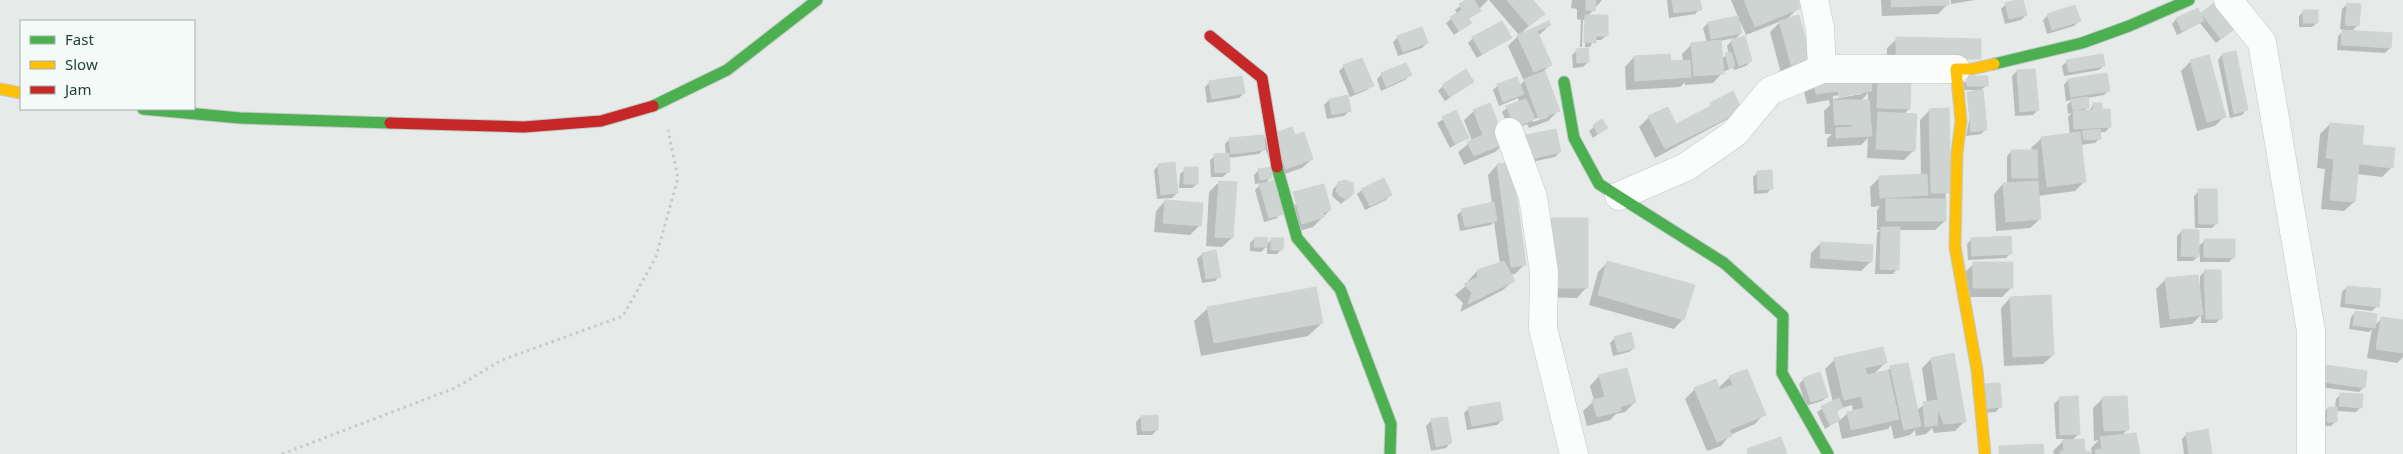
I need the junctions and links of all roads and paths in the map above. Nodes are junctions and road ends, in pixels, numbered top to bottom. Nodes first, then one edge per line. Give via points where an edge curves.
1 (817, 0) edge
2 (1814, 0) edge
3 (2188, 0) edge
4 (2228, 0) edge
5 (1210, 36) dead end
6 (1822, 69) junction
7 (1956, 69) junction
8 (1564, 82) dead end
9 (0, 89) edge
10 (20, 93) edge
11 (662, 103) junction
12 (154, 110) edge
13 (1509, 132) dead end
14 (1619, 196) junction
15 (282, 454) edge
16 (1390, 454) edge
17 (1574, 454) edge
18 (1828, 454) edge
19 (1985, 454) edge
20 (2311, 454) edge

1 - 11 street via 727,70
2 - 6 street via 1820,28
3 - 7 street via 2082,42 1972,69
4 - 20 street via 2262,42 2310,331
5 - 16 street via 1262,78 1274,154 1297,238 1340,289 1391,424
6 - 7 street
6 - 14 street via 1770,91 1735,133 1686,167
7 - 19 street via 1961,121 1955,247 1977,370
8 - 14 street via 1574,138 1600,184
9 - 10 street
11 - 12 street via 601,121 524,127 240,118
11 - 15 path via 678,178 656,257 623,316 502,360 455,388
13 - 17 street via 1533,197 1544,272 1543,328
14 - 18 street via 1724,263 1783,316 1782,373

